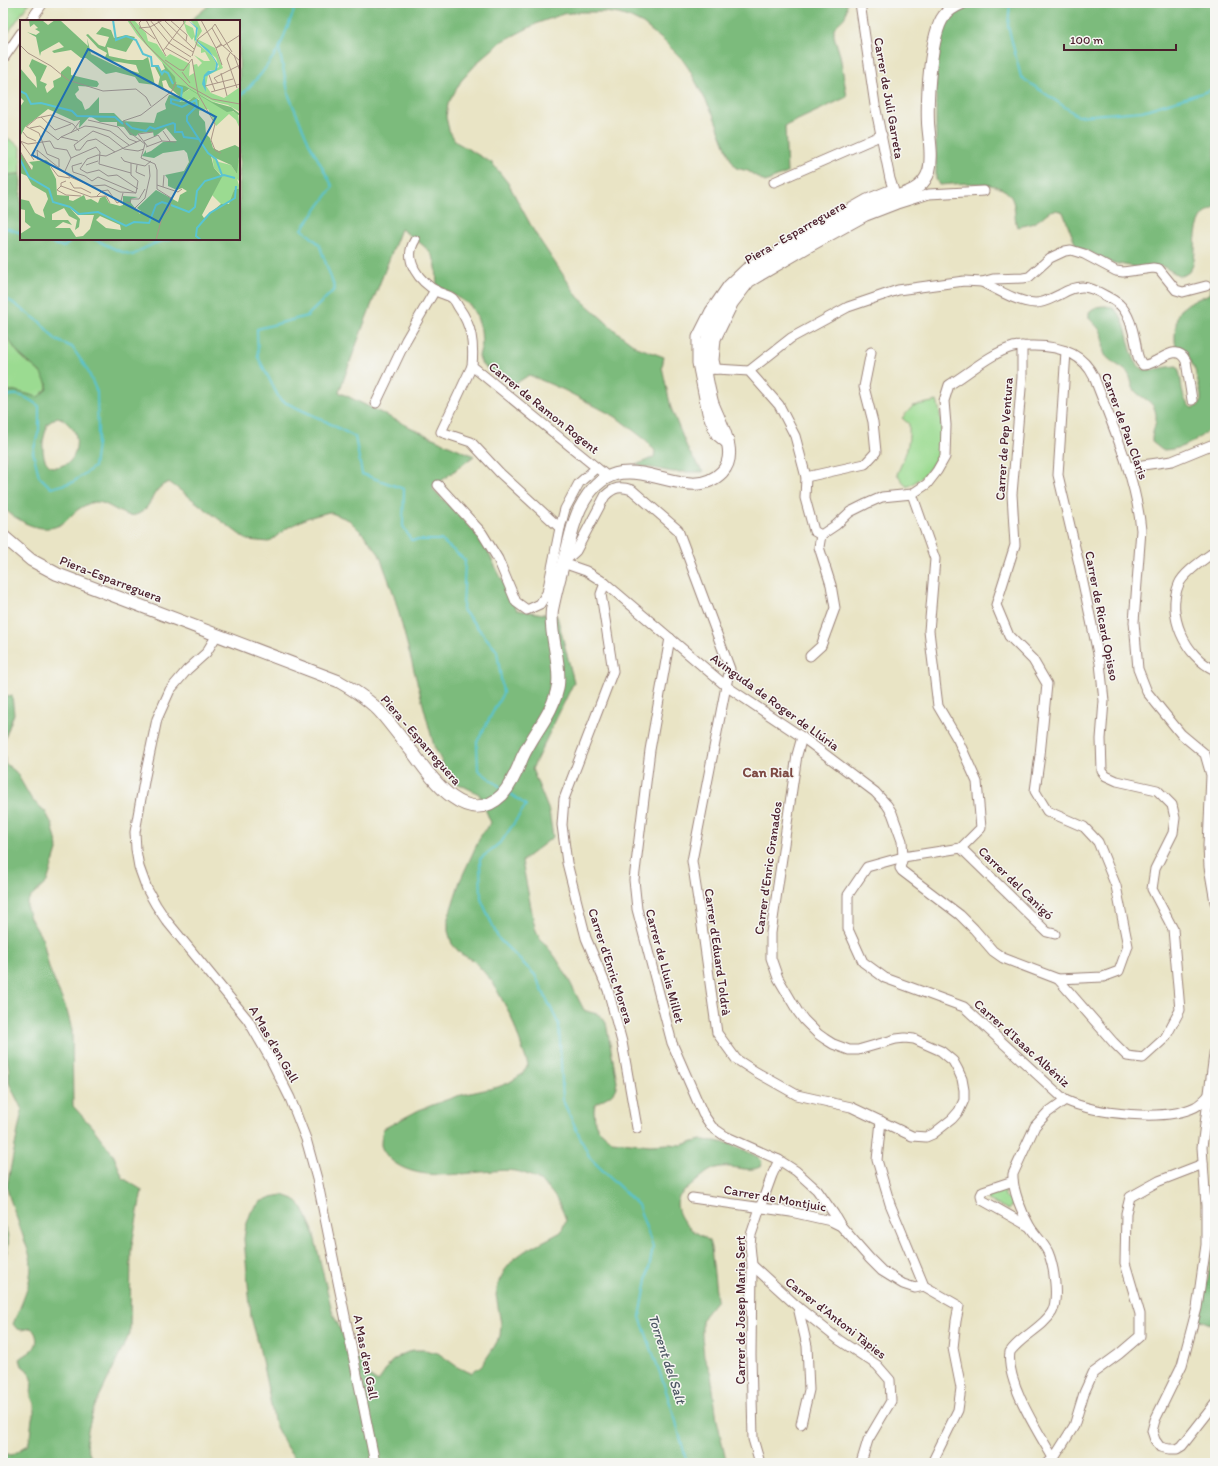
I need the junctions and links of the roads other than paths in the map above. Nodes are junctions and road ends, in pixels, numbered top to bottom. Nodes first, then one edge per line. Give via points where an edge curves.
1 (43, 3) edge
2 (860, 3) edge
3 (954, 5) edge
4 (31, 20) edge
5 (20, 34) edge
6 (3, 59) edge
7 (882, 135) junction
8 (774, 182) dead end
9 (919, 186) junction
10 (984, 191) dead end
11 (894, 192) junction
12 (929, 194) junction
13 (415, 240) dead end
14 (982, 282) junction
15 (1206, 286) dead end
16 (435, 290) junction
17 (1022, 346) junction
18 (1066, 351) junction
19 (871, 352) dead end
20 (472, 366) junction
21 (711, 370) junction
22 (749, 371) junction
23 (1192, 400) dead end
24 (376, 403) dead end
25 (728, 445) junction
26 (1215, 446) edge
27 (1128, 467) junction
28 (596, 468) junction
29 (608, 477) junction
30 (806, 477) junction
31 (438, 485) dead end
32 (912, 494) junction
33 (560, 528) junction
34 (821, 535) junction
35 (3, 536) edge
36 (1215, 551) edge
37 (563, 563) junction
38 (605, 583) junction
39 (217, 635) junction
40 (670, 638) junction
41 (810, 656) dead end
42 (1215, 670) edge
43 (726, 686) junction
44 (802, 736) junction
45 (961, 848) junction
46 (899, 858) junction
47 (1215, 902) edge
48 (1055, 934) dead end
49 (1058, 979) junction
50 (1215, 1047) edge
51 (1209, 1095) junction
52 (1066, 1100) junction
53 (881, 1121) junction
54 (637, 1128) dead end
55 (779, 1160) junction
56 (1203, 1164) junction
57 (1013, 1180) junction
58 (692, 1198) dead end
59 (760, 1208) junction
60 (841, 1226) junction
61 (1030, 1227) junction
62 (752, 1265) junction
63 (924, 1286) junction
64 (798, 1307) junction
65 (1215, 1404) edge
66 (801, 1424) dead end
67 (1053, 1461) edge
68 (375, 1463) edge
69 (760, 1463) edge
70 (861, 1463) edge
71 (932, 1463) edge

1 - 4 street
2 - 7 street, Carrer de Juli Garreta
3 - 9 main road via 942,17 935,37 929,86 930,165 927,177
5 - 6 street
7 - 8 street
7 - 11 street, Carrer de Juli Garreta
9 - 11 main road, Piera - Esparreguera via 906,193
9 - 12 street
10 - 12 street
11 - 21 main road, Piera - Esparreguera via 746,276 712,324 705,353
11 - 25 street via 868,199 746,268 728,285 710,311 697,337 697,363 707,413 716,435
12 - 21 street via 866,216 750,282 733,304 716,339
13 - 16 street, Carrer de Ramon Rogent via 411,246 410,259 415,273
14 - 15 street via 1029,277 1057,254 1071,250 1116,271 1159,269 1180,292
14 - 22 street via 964,281 898,290 848,307 791,338
14 - 23 street via 1005,294 1034,303 1048,301 1076,287 1088,287 1100,292 1128,314 1138,356 1143,365 1175,352 1184,357
16 - 20 street, Carrer de Ramon Rogent via 452,298 466,317 471,332
16 - 24 street via 406,340
17 - 18 street, Carrer de Pau Claris via 1048,346
17 - 32 street, Carrer de Pau Claris via 999,353 949,385 944,401 945,458 926,484
17 - 49 street, Carrer de Pep Ventura via 1022,377 1012,494 1015,545 996,605 1009,636 1033,660 1047,684 1035,791 1047,811 1084,827 1098,842 1116,886 1128,946 1119,971 1103,977
18 - 27 street, Carrer de Pau Claris via 1088,365
18 - 49 street, Carrer de Ricard Opisso via 1058,475 1100,663 1104,701 1100,760 1106,776 1157,790 1172,805 1175,818 1173,833 1155,870 1152,889 1173,929 1180,1010 1165,1038 1143,1058 1127,1056
19 - 30 street via 864,387 873,422 876,452 865,464
20 - 28 street, Carrer de Ramon Rogent
20 - 33 street via 441,432 471,442 500,473
21 - 22 street
21 - 25 main road, Piera - Esparreguera via 712,400
22 - 30 street via 779,405 795,436
25 - 29 main road, Piera - Esparreguera via 726,466 714,478 703,482 686,483 639,472
26 - 27 street via 1211,445 1172,461
27 - 47 street, Carrer de Pau Claris via 1141,530 1134,622 1138,669 1147,692 1181,734 1205,754 1211,776 1208,846
28 - 29 street, Carrer de Ramon Rogent
28 - 33 street via 578,483 565,509
29 - 37 main road, Piera - Esparreguera via 591,490 580,507
30 - 34 street via 810,520 814,531
31 - 33 street via 482,533 498,559 516,602 527,610 540,604 548,593
32 - 34 street via 882,497 866,504 850,512
32 - 45 street via 935,559 929,631 938,706 958,740 977,782 980,828
34 - 41 street via 819,547 835,608 821,646
35 - 39 main road, Piera-Esparreguera via 31,560 57,574
36 - 42 street via 1185,576 1179,584 1175,599 1178,624 1185,642 1199,660
37 - 38 street, Avinguda de Roger de Llúria via 586,571
37 - 39 main road, Piera - Esparreguera via 551,618 559,674 554,700 511,782 498,798 484,805 476,806 455,800 442,789 381,713 356,692 330,678
37 - 43 street, Carrer d'Eduard Toldrà via 576,551 604,496 611,490 623,487 632,490 678,530 730,669
38 - 40 street, Avinguda de Roger de Llúria
38 - 54 street, Carrer d'Enric Morera via 601,594 613,671 564,799 562,825 567,863 586,938 608,990 622,1042
39 - 68 street, A Mas d'en Gall via 206,653 170,690 157,719 136,825 139,867 147,889 166,920 248,1020 290,1098 306,1139 317,1178
40 - 43 street, Avinguda de Roger de Llúria
40 - 55 street, Carrer de Lluis Millet via 650,750 634,871 637,909 672,1043 707,1121 718,1132
43 - 44 street, Avinguda de Roger de Llúria
43 - 53 street, Carrer d'Eduard Toldrà via 692,861 717,1033 736,1059 797,1095 851,1107
44 - 46 street, Avinguda de Roger de Llúria via 875,792 887,805 902,840
44 - 53 street, Carrer d'Enric Granados via 771,933 771,958 778,978 804,1020 833,1044 849,1050 858,1050 896,1039 914,1039 941,1051 953,1061 962,1079 964,1100 959,1111 932,1134 926,1137 912,1136
45 - 46 street, Carrer d'Isaac Albéniz
45 - 48 street, Carrer del Canigó via 1047,932
46 - 49 street, Carrer de Pep Ventura via 902,871 960,915 993,951 1003,958
46 - 52 street, Carrer d'Isaac Albéniz via 867,867 848,895 848,929 863,962 885,978 964,1007
50 - 51 street
51 - 52 street via 1194,1107 1173,1113 1151,1115 1110,1112
51 - 56 street via 1202,1147
52 - 57 street via 1035,1126 1013,1174
53 - 63 street via 877,1160 890,1204
55 - 59 street, Carrer de Josep Maria Sert
55 - 60 street, Carrer de Lluis Millet via 817,1190
56 - 65 street via 1206,1245 1197,1308 1182,1365 1155,1420 1152,1431 1155,1440 1160,1447 1169,1449 1182,1446
56 - 67 street via 1160,1181 1130,1197 1126,1213 1125,1263 1140,1314 1140,1336 1094,1373 1084,1393 1074,1426
57 - 61 street
57 - 61 street via 983,1191 981,1198
58 - 59 street, Carrer de Montjuic
59 - 60 street, Carrer de Montjuic via 798,1213
59 - 62 street, Carrer de Josep Maria Sert via 751,1235
60 - 63 street, Carrer de Montjuic via 882,1270 903,1284 915,1288
61 - 67 street via 1048,1252 1056,1299 1047,1318 1021,1339 1010,1352 1010,1369 1024,1405
62 - 64 street, Carrer d'Antoni Tàpies
62 - 69 street, Carrer de Josep Maria Sert via 753,1439
63 - 71 street via 959,1306 953,1348 961,1388 958,1410
64 - 66 street via 807,1346 809,1390
64 - 70 street, Carrer d'Antoni Tàpies via 839,1340 877,1365 890,1380 891,1401 868,1440

